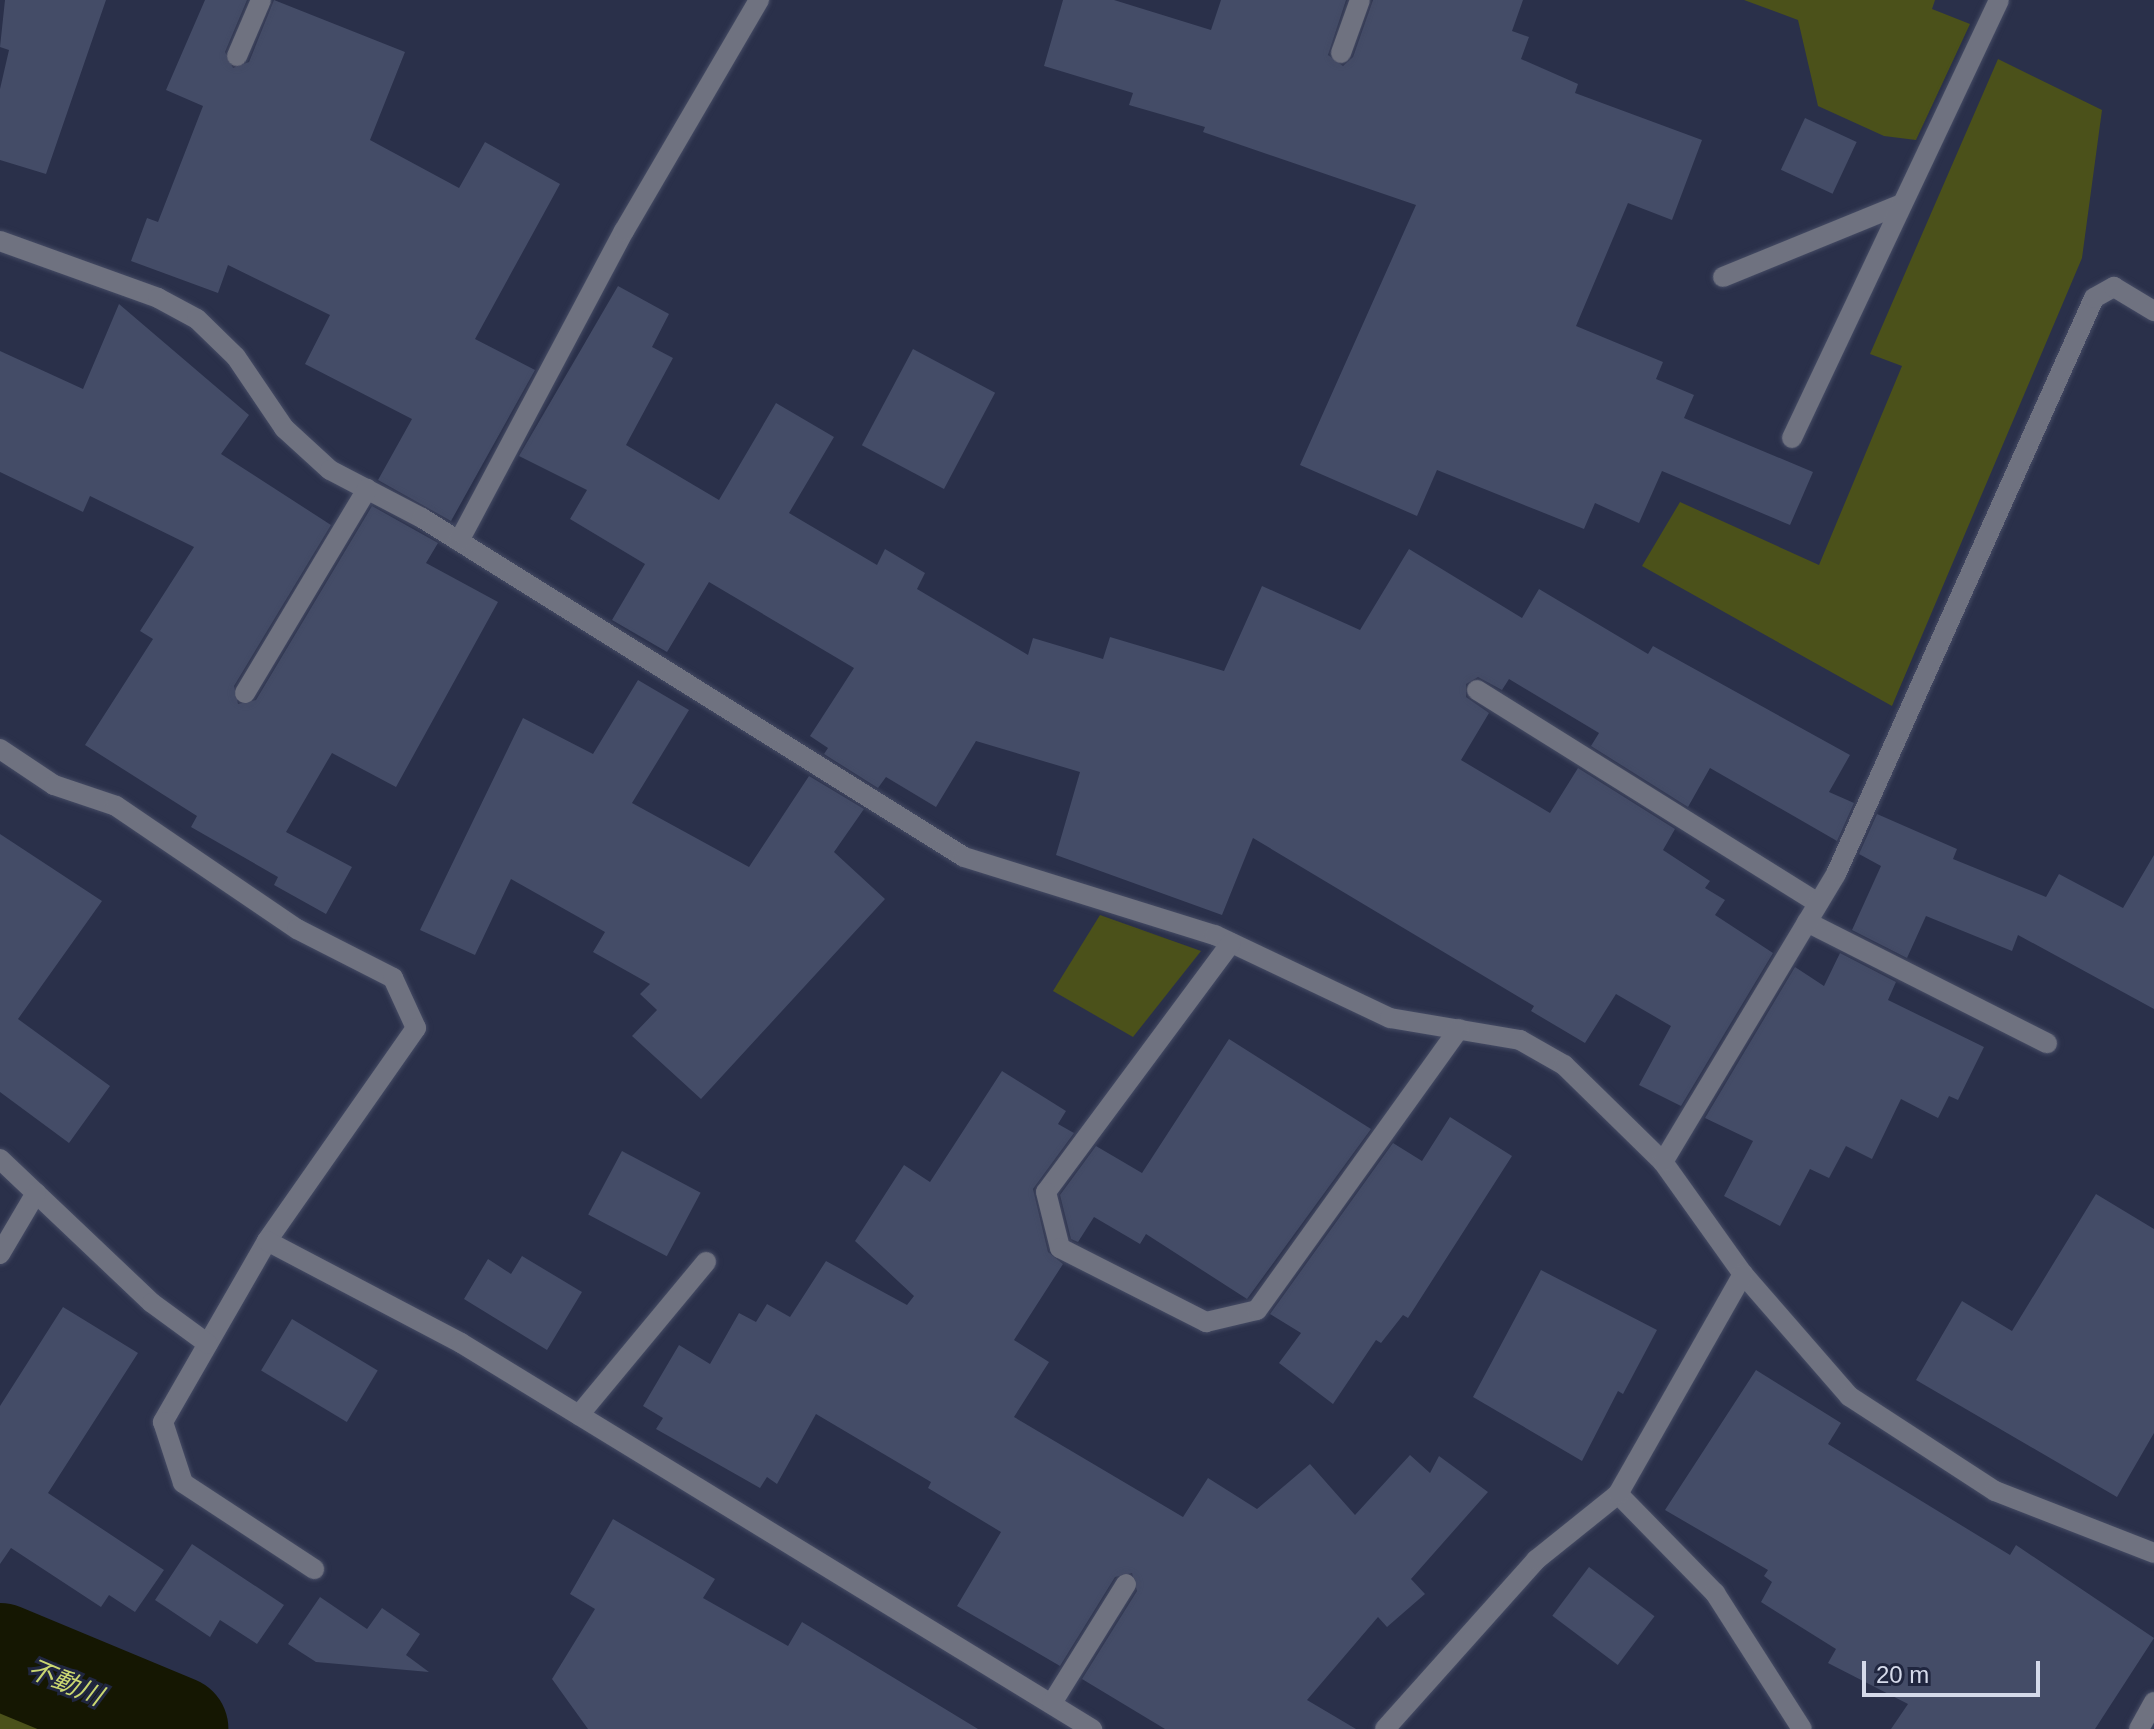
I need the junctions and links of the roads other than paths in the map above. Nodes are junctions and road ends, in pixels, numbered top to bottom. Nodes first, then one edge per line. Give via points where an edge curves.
1 (261, 0) edge
2 (759, 0) edge
3 (1360, 0) edge
4 (1999, 0) edge
5 (1341, 53) dead end
6 (237, 56) dead end
7 (1902, 204) junction
8 (0, 241) edge
9 (1723, 277) dead end
10 (2154, 311) edge
11 (1792, 438) dead end
12 (367, 489) junction
13 (459, 541) junction
14 (1477, 690) dead end
15 (245, 693) dead end
16 (0, 749) edge
17 (1818, 903) junction
18 (1807, 922) junction
19 (1231, 943) junction
20 (1459, 1029) junction
21 (2047, 1043) dead end
22 (0, 1159) edge
23 (1663, 1162) junction
24 (36, 1193) junction
25 (267, 1241) junction
26 (0, 1254) edge
27 (706, 1262) dead end
28 (1743, 1274) junction
29 (208, 1344) junction
30 (579, 1415) junction
31 (1618, 1494) junction
32 (2154, 1553) edge
33 (314, 1569) dead end
34 (1126, 1584) dead end
35 (2154, 1702) edge
36 (1052, 1703) junction
37 (1092, 1729) edge
38 (1385, 1729) edge
39 (1802, 1729) edge
40 (2139, 1729) edge

1 - 6 street
2 - 13 street via 624,231
3 - 5 street
4 - 7 street
7 - 9 street
7 - 11 street
8 - 12 street via 158,298 197,319 236,357 284,428 330,470
10 - 17 street via 2114,287 2094,298
12 - 13 street
12 - 15 street
13 - 19 street via 964,857
14 - 17 street
16 - 25 street via 54,785 116,806 297,929 393,978 416,1028
17 - 18 street
18 - 21 street
18 - 23 street
19 - 20 street via 1390,1018
19 - 20 street via 1046,1192 1060,1248 1206,1322 1257,1310
20 - 23 street via 1520,1040 1564,1065
22 - 24 street
23 - 28 street
24 - 26 street
24 - 29 street via 152,1303
25 - 29 street
25 - 30 street via 461,1343
27 - 30 street
28 - 31 street
28 - 32 street via 1849,1396 1995,1491
29 - 33 street via 163,1422 183,1483
30 - 36 street
31 - 38 street via 1536,1560
31 - 39 street via 1715,1593
34 - 36 street
35 - 40 street
36 - 37 street

